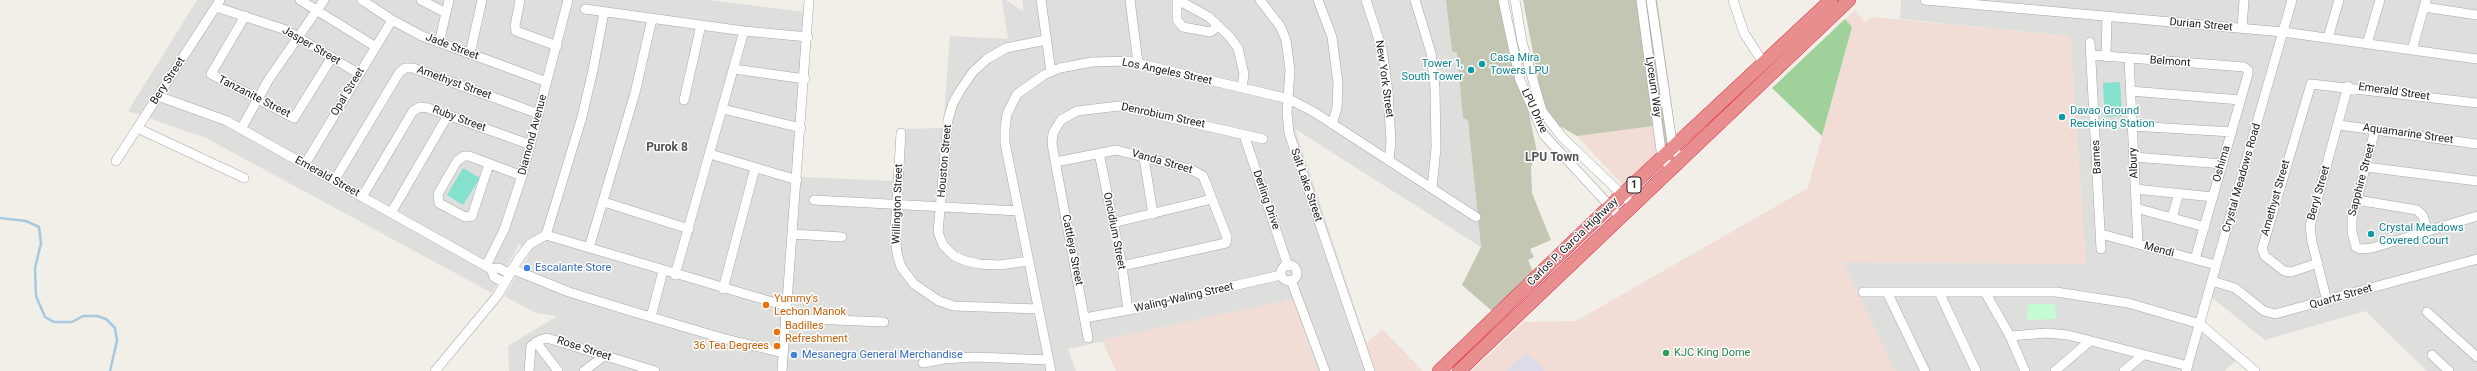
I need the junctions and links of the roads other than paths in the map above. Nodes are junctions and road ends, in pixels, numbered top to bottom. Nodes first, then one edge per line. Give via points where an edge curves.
1 (300, 0) edge
2 (324, 0) edge
3 (362, 0) edge
4 (422, 0) edge
5 (449, 0) edge
6 (482, 0) edge
7 (520, 0) edge
8 (568, 0) edge
9 (809, 0) edge
10 (1041, 0) edge
11 (1130, 0) edge
12 (1177, 0) edge
13 (1260, 0) edge
14 (1318, 0) edge
15 (1366, 0) edge
16 (1415, 0) edge
17 (1503, 0) edge
18 (1515, 0) edge
19 (1641, 0) edge
20 (1651, 0) edge
21 (1733, 0) edge
22 (1831, 0) edge
23 (1925, 0) edge
24 (2244, 0) edge
25 (2292, 0) edge
26 (2339, 0) edge
27 (2380, 0) edge
28 (1844, 2) edge
29 (1944, 2) edge
30 (218, 3) edge
31 (2425, 3) edge
32 (585, 9) dead end
33 (317, 10) junction
34 (446, 12) junction
35 (604, 12) junction
36 (2477, 15) edge
37 (245, 16) junction
38 (2107, 17) junction
39 (652, 19) junction
40 (392, 20) junction
41 (701, 25) junction
42 (1219, 26) junction
43 (2242, 28) junction
44 (744, 31) junction
45 (2283, 32) junction
46 (299, 37) junction
47 (808, 37) junction
48 (2328, 38) junction
49 (1046, 40) junction
50 (2090, 42) dead end
51 (439, 43) junction
52 (2367, 44) junction
53 (557, 46) junction
54 (376, 47) junction
55 (2412, 50) junction
56 (470, 54) junction
57 (2092, 55) junction
58 (2106, 57) junction
59 (332, 58) junction
60 (2129, 58) junction
61 (2477, 59) edge
62 (1138, 63) junction
63 (1764, 64) junction
64 (734, 69) junction
65 (2248, 70) joint
66 (1051, 72) junction
67 (359, 74) junction
68 (805, 79) junction
69 (547, 82) junction
70 (2311, 84) joint
71 (2348, 86) junction
72 (1242, 88) junction
73 (1737, 89) junction
74 (2130, 91) junction
75 (158, 96) junction
76 (257, 98) junction
77 (1288, 99) junction
78 (1746, 99) junction
79 (684, 100) dead end
80 (2241, 100) junction
81 (2477, 103) edge
82 (1666, 107) junction
83 (723, 109) junction
84 (1656, 109) junction
85 (539, 114) junction
86 (448, 115) junction
87 (1332, 124) junction
88 (2338, 125) junction
89 (2132, 126) junction
90 (137, 128) junction
91 (801, 128) junction
92 (241, 129) junction
93 (2375, 130) junction
94 (2232, 132) junction
95 (901, 133) dead end
96 (1244, 135) junction
97 (1263, 139) dead end
98 (2477, 144) edge
99 (530, 145) junction
100 (1673, 149) junction
101 (1099, 153) junction
102 (710, 154) junction
103 (2134, 157) junction
104 (1144, 158) junction
105 (1662, 158) junction
106 (1389, 160) junction
107 (1683, 160) junction
108 (116, 162) dead end
109 (1056, 162) junction
110 (305, 164) junction
111 (489, 164) junction
112 (2223, 164) junction
113 (2366, 166) junction
114 (755, 168) junction
115 (1673, 169) junction
116 (522, 176) junction
117 (244, 178) dead end
118 (797, 180) junction
119 (334, 181) junction
120 (2477, 181) edge
121 (1432, 188) junction
122 (2135, 189) junction
123 (2179, 193) junction
124 (1623, 195) junction
125 (362, 196) junction
126 (2213, 197) junction
127 (1212, 199) junction
128 (814, 200) dead end
129 (2357, 200) junction
130 (604, 202) junction
131 (897, 205) junction
132 (1610, 206) junction
133 (1634, 206) junction
134 (940, 207) junction
135 (2136, 208) junction
136 (1019, 211) junction
137 (391, 213) junction
138 (1153, 214) junction
139 (2477, 216) edge
140 (1476, 217) dead end
141 (1621, 218) junction
142 (2172, 218) junction
143 (1112, 223) junction
144 (2205, 227) junction
145 (689, 229) junction
146 (2427, 231) junction
147 (792, 234) junction
148 (2101, 234) junction
149 (546, 235) junction
150 (842, 237) dead end
151 (2138, 244) junction
152 (589, 248) junction
153 (2101, 249) dead end
154 (2195, 259) junction
155 (2477, 259) edge
156 (1029, 261) junction
157 (2318, 263) junction
158 (2216, 265) junction
159 (1122, 266) junction
160 (1288, 266) junction
161 (488, 267) junction
162 (511, 271) junction
163 (663, 271) junction
164 (675, 275) junction
165 (1281, 275) junction
166 (1291, 280) junction
167 (2212, 281) junction
168 (505, 283) junction
169 (723, 289) junction
170 (1863, 292) dead end
171 (1887, 292) junction
172 (1939, 292) junction
173 (1985, 292) junction
174 (2327, 301) junction
175 (786, 306) junction
176 (1038, 309) junction
177 (1128, 310) junction
178 (2427, 312) dead end
179 (651, 317) junction
180 (785, 318) junction
181 (1085, 318) junction
182 (884, 322) dead end
183 (2200, 324) junction
184 (2010, 336) junction
185 (1088, 338) dead end
186 (2090, 341) junction
187 (536, 342) junction
188 (783, 353) junction
189 (2143, 355) junction
190 (2432, 355) dead end
191 (604, 356) junction
192 (2477, 357) edge
193 (1049, 360) junction
194 (923, 363) dead end
195 (2187, 369) edge
196 (435, 371) edge
197 (529, 371) edge
198 (558, 371) edge
199 (584, 371) edge
200 (652, 371) edge
201 (782, 371) edge
202 (1051, 371) edge
203 (1325, 371) edge
204 (1370, 371) edge
205 (1439, 371) edge
206 (1459, 371) edge
207 (1925, 371) edge
208 (1976, 371) edge
209 (2025, 371) edge
210 (2055, 371) edge
211 (2124, 371) edge
212 (2255, 371) edge
213 (2449, 371) edge

1 - 33 street
2 - 33 street
3 - 40 street, Jade Street
4 - 34 street
5 - 34 street
6 - 56 street
7 - 53 street via 515,23 516,31
8 - 53 street, Diamond Avenue
9 - 47 street
10 - 49 street
11 - 62 street
12 - 42 street via 1197,9
12 - 42 street via 1177,20 1183,27 1210,32
13 - 77 street, Salt Lake Street via 1280,26 1286,40 1290,70
14 - 87 street via 1332,37 1338,83 1337,108
15 - 106 street, New York Street via 1382,49 1388,92 1391,142
16 - 121 street via 1431,53 1435,88 1436,148
17 - 132 street, LPU Drive via 1520,80 1544,135
18 - 124 street, LPU Drive via 1522,42 1542,111 1562,137
19 - 84 street, Lyceum Way
20 - 82 street, Lyceum Way
21 - 63 street via 1744,33
22 - 63 highway, Carlos P. Garcia Highway / 1
23 - 29 street, Durian Street
24 - 43 street
25 - 45 street, Crystal Meadows Road
26 - 48 street
27 - 52 street
28 - 78 highway, Carlos P. Garcia Highway / 1
29 - 38 street, Durian Street
30 - 37 street, Jasper Street
30 - 75 street, Bery Street
31 - 36 street
31 - 55 street
32 - 35 street
33 - 46 street
33 - 54 street
34 - 51 street
35 - 39 street
35 - 149 street via 582,117
37 - 46 street, Jasper Street
37 - 76 street, Tanzanite Street via 211,74
38 - 43 street, Durian Street
38 - 58 street
39 - 41 street
39 - 130 street via 635,93
40 - 51 street, Jade Street
40 - 54 street, Opal Street
41 - 44 street
41 - 79 street
42 - 72 street via 1240,53 1244,74
43 - 45 street, Durian Street
44 - 47 street
44 - 64 street
45 - 48 street, Durian Street
45 - 158 street, Crystal Meadows Road
46 - 59 street, Jasper Street
46 - 76 street
47 - 68 street
48 - 52 street, Durian Street
49 - 66 street
49 - 134 street, Houston Street via 1006,48 987,59 973,72 961,89 948,120
50 - 57 street, Barnes
51 - 56 street, Jade Street
52 - 55 street, Durian Street
53 - 69 street, Diamond Avenue
54 - 67 street, Opal Street
55 - 61 street, Durian Street
56 - 69 street, Jade Street
57 - 58 street, Belmont
57 - 148 street, Barnes
58 - 60 street, Belmont
59 - 67 street, Jasper Street
59 - 76 street, Tanzanite Street via 294,118
60 - 65 street, Belmont via 2244,67
60 - 74 street, Albury
62 - 66 street, Los Angeles Street via 1092,62
62 - 72 street, Los Angeles Street
63 - 73 highway, Carlos P. Garcia Highway / 1
64 - 68 street
64 - 83 street
65 - 80 street, Oshima
66 - 136 street, Los Angeles Street via 1017,94 1007,114 1005,143
67 - 110 street, Opal Street
68 - 91 street
69 - 85 street, Diamond Avenue
70 - 71 street, Emerald Street
70 - 157 street, Amethyst Street via 2262,249 2265,256 2284,271 2291,272
71 - 81 street, Emerald Street
71 - 88 street, Beryl Street
72 - 77 street, Los Angeles Street
73 - 78 highway
73 - 100 highway, Carlos P. Garcia Highway / 1
74 - 80 street
74 - 89 street, Albury
75 - 90 street, Bery Street
75 - 92 street, Emerald Street via 208,113
76 - 92 street
77 - 87 street, Los Angeles Street
77 - 204 street, Salt Lake Street via 1287,120 1291,139
78 - 107 highway, Carlos P. Garcia Highway / 1
80 - 94 street, Oshima
82 - 84 street
82 - 100 street, Lyceum Way
83 - 91 street
83 - 102 street
84 - 105 street, Lyceum Way
85 - 99 street, Diamond Avenue
85 - 119 street, Amethyst Street via 413,68 405,68 398,73
86 - 99 street, Ruby Street
86 - 125 street, Ruby Street via 424,107 413,111
86 - 137 street
87 - 106 street, Los Angeles Street
88 - 93 street, Aquamarine Street
88 - 157 street, Beryl Street via 2310,226
89 - 94 street
89 - 103 street, Albury
90 - 108 street, Bery Street
90 - 117 street
91 - 118 street
92 - 110 street, Emerald Street
93 - 98 street, Aquamarine Street
93 - 113 street, Sapphire Street
94 - 112 street, Oshima
95 - 131 street, Willington Street
96 - 97 street, Denrobium Street
96 - 109 street, Denrobium Street via 1129,108 1102,107 1077,111 1061,120 1053,133 1052,144
96 - 160 street, Derling Drive
99 - 116 street, Diamond Avenue
100 - 105 highway, Carlos P. Garcia Highway / 1
100 - 107 street
101 - 104 street, Vanda Street via 1116,150
101 - 109 street, Vanda Street
101 - 143 street, Oncidium Street
102 - 114 street
102 - 145 street
103 - 112 street
103 - 122 street, Albury
104 - 127 street, Vanda Street via 1199,173 1206,181
104 - 138 street
105 - 115 street
105 - 124 highway, Carlos P. Garcia Highway / 1
106 - 121 street, Los Angeles Street
107 - 115 highway, Carlos P. Garcia Highway / 1
109 - 181 street, Cattleya Street
110 - 119 street, Emerald Street
111 - 111 street via 472,216 465,217 439,203 438,194 461,157 469,156
111 - 116 street
112 - 126 street, Oshima
113 - 120 street
113 - 129 street, Sapphire Street
114 - 118 street
114 - 169 street
115 - 133 highway, Carlos P. Garcia Highway / 1
116 - 161 street, Diamond Avenue via 504,230
118 - 147 street
119 - 125 street, Emerald Street
121 - 140 street, Los Angeles Street
122 - 123 street
122 - 135 street, Albury
123 - 126 street
123 - 142 street
124 - 132 highway, Carlos P. Garcia Highway / 1
124 - 133 street, LPU Drive
125 - 137 street, Emerald Street
126 - 144 street, Oshima
127 - 138 street
127 - 159 street, Vanda Street via 1226,237 1225,244
128 - 131 street
129 - 146 street via 2417,210 2423,216
129 - 146 street, Sapphire Street via 2352,218 2352,232 2353,243 2360,250
130 - 145 street
130 - 152 street
131 - 134 street
131 - 176 street, Willington Street via 896,253 901,267 914,284 926,293 954,306
132 - 141 street, LPU Drive
132 - 205 highway, Carlos P. Garcia Highway / 1
133 - 141 highway, Carlos P. Garcia Highway / 1
134 - 136 street
134 - 156 street, Houston Street via 938,232 943,245 954,256 979,264 999,265
135 - 142 street
135 - 151 street, Albury
136 - 156 street, Los Angeles Street
137 - 161 street, Emerald Street
138 - 143 street
139 - 146 street, Sapphire Street
141 - 206 highway, Carlos P. Garcia Highway / 1
142 - 144 street
143 - 159 street, Oncidium Street
144 - 154 street, Oshima
145 - 164 street
147 - 150 street
147 - 175 street
148 - 151 street, Mendi
148 - 153 street, Barnes
149 - 152 street
149 - 162 street via 530,244
151 - 154 street, Mendi
152 - 163 street
154 - 158 street, Mendi
155 - 174 street, Quartz Street
156 - 176 street, Los Angeles Street
157 - 174 street, Beryl Street
158 - 167 street, Crystal Meadows Road
159 - 177 street, Oncidium Street
160 - 165 street via 1283,268
160 - 166 street via 1294,267 1296,272
161 - 162 street, Emerald Street
161 - 168 street, Emerald Street via 494,277
162 - 168 street
162 - 179 street, Emerald Street
163 - 164 street
163 - 179 street
164 - 169 street
165 - 166 street via 1285,280
165 - 177 street, Waling-Waling Street
166 - 203 street
167 - 174 street, Quartz Street via 2235,288 2270,314 2282,314
167 - 183 street, Crystal Meadows Road
168 - 196 street via 486,311
169 - 175 street
170 - 171 street
171 - 172 street
171 - 207 street
172 - 173 street
172 - 208 street
173 - 183 street via 2056,292 2090,295
173 - 184 street
175 - 180 street
176 - 193 street, Los Angeles Street
177 - 181 street, Waling-Waling Street
178 - 192 street
179 - 188 street, Emerald Street
180 - 182 street
180 - 188 street
181 - 185 street, Cattleya Street
183 - 195 street, Crystal Meadows Road
183 - 212 street
184 - 186 street via 2048,333
184 - 209 street
186 - 189 street
186 - 210 street
187 - 191 street, Rose Street via 551,338
187 - 197 street via 530,351
187 - 198 street
188 - 201 street
189 - 195 street
189 - 211 street
190 - 213 street
191 - 199 street
191 - 200 street, Rose Street
193 - 194 street via 975,357
193 - 202 street, Los Angeles Street

